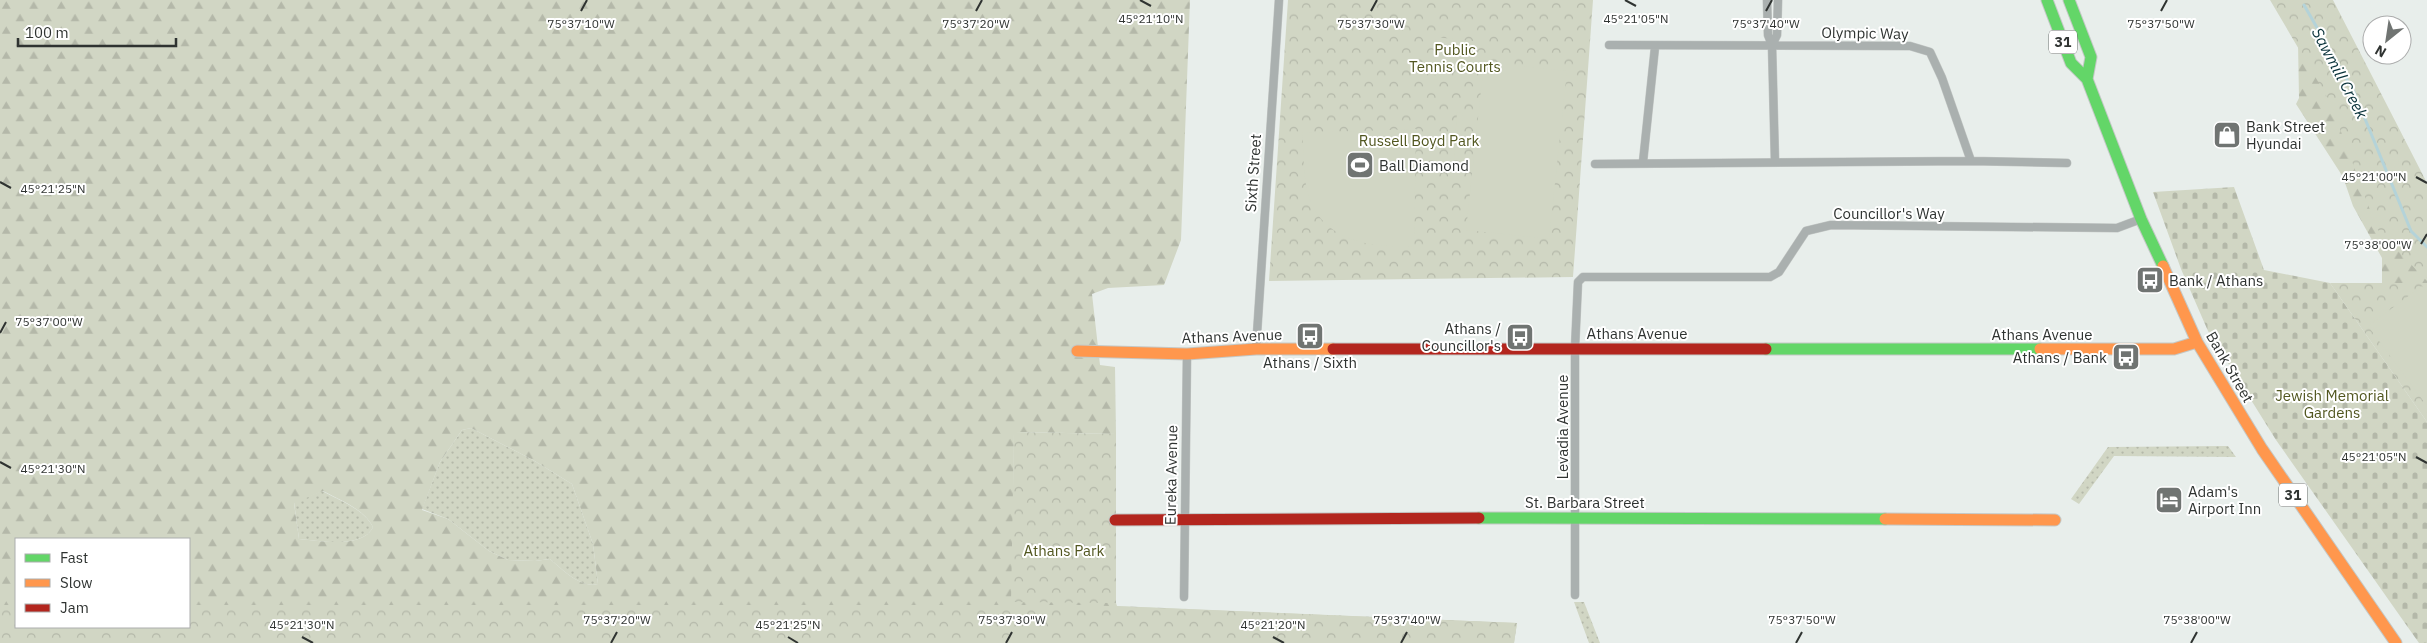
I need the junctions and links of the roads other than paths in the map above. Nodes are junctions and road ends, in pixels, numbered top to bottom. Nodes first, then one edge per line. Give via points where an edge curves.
1 (1279, 0) edge
2 (1768, 0) edge
3 (1778, 0) edge
4 (2047, 0) edge
5 (2069, 0) edge
6 (1609, 45) dead end
7 (1772, 46) junction
8 (1655, 47) junction
9 (2087, 79) junction
10 (1971, 161) junction
11 (1644, 162) junction
12 (1775, 162) junction
13 (2067, 163) dead end
14 (1595, 164) dead end
15 (2141, 219) junction
16 (2197, 342) junction
17 (1575, 348) junction
18 (1256, 349) junction
19 (1077, 351) dead end
20 (1187, 354) junction
21 (1576, 517) junction
22 (1184, 519) junction
23 (1114, 520) dead end
24 (2055, 520) dead end
25 (1576, 595) dead end
26 (1184, 597) dead end
27 (2396, 643) edge

1 - 18 street, Sixth Street
2 - 7 street via 1768,35
3 - 7 street via 1777,35
4 - 9 street, Bank Street / 31 via 2071,63
5 - 9 street, Bank Street / 31 via 2091,57
6 - 8 street, Olympic Way
7 - 8 street, Olympic Way
7 - 10 street, Olympic Way via 1910,46 1930,52
7 - 12 street
8 - 11 street
9 - 15 street, Bank Street / 31
10 - 12 street
10 - 13 street
11 - 12 street
11 - 14 street
15 - 16 street, Bank Street / 31
15 - 17 street, Councillor's Way via 2117,228 1831,226 1806,231 1780,272 1770,277 1583,277 1578,282
16 - 17 street, Athans Avenue via 2174,349
16 - 27 street, Bank Street / 31 via 2262,450
17 - 18 street, Athans Avenue
17 - 21 street, Levadia Avenue
18 - 20 street, Athans Avenue
19 - 20 street, Athans Avenue
20 - 22 street, Eureka Avenue
21 - 22 street, St. Barbara Street
21 - 24 street, St. Barbara Street
21 - 25 street, Levadia Avenue
22 - 23 street, St. Barbara Street
22 - 26 street, Eureka Avenue

